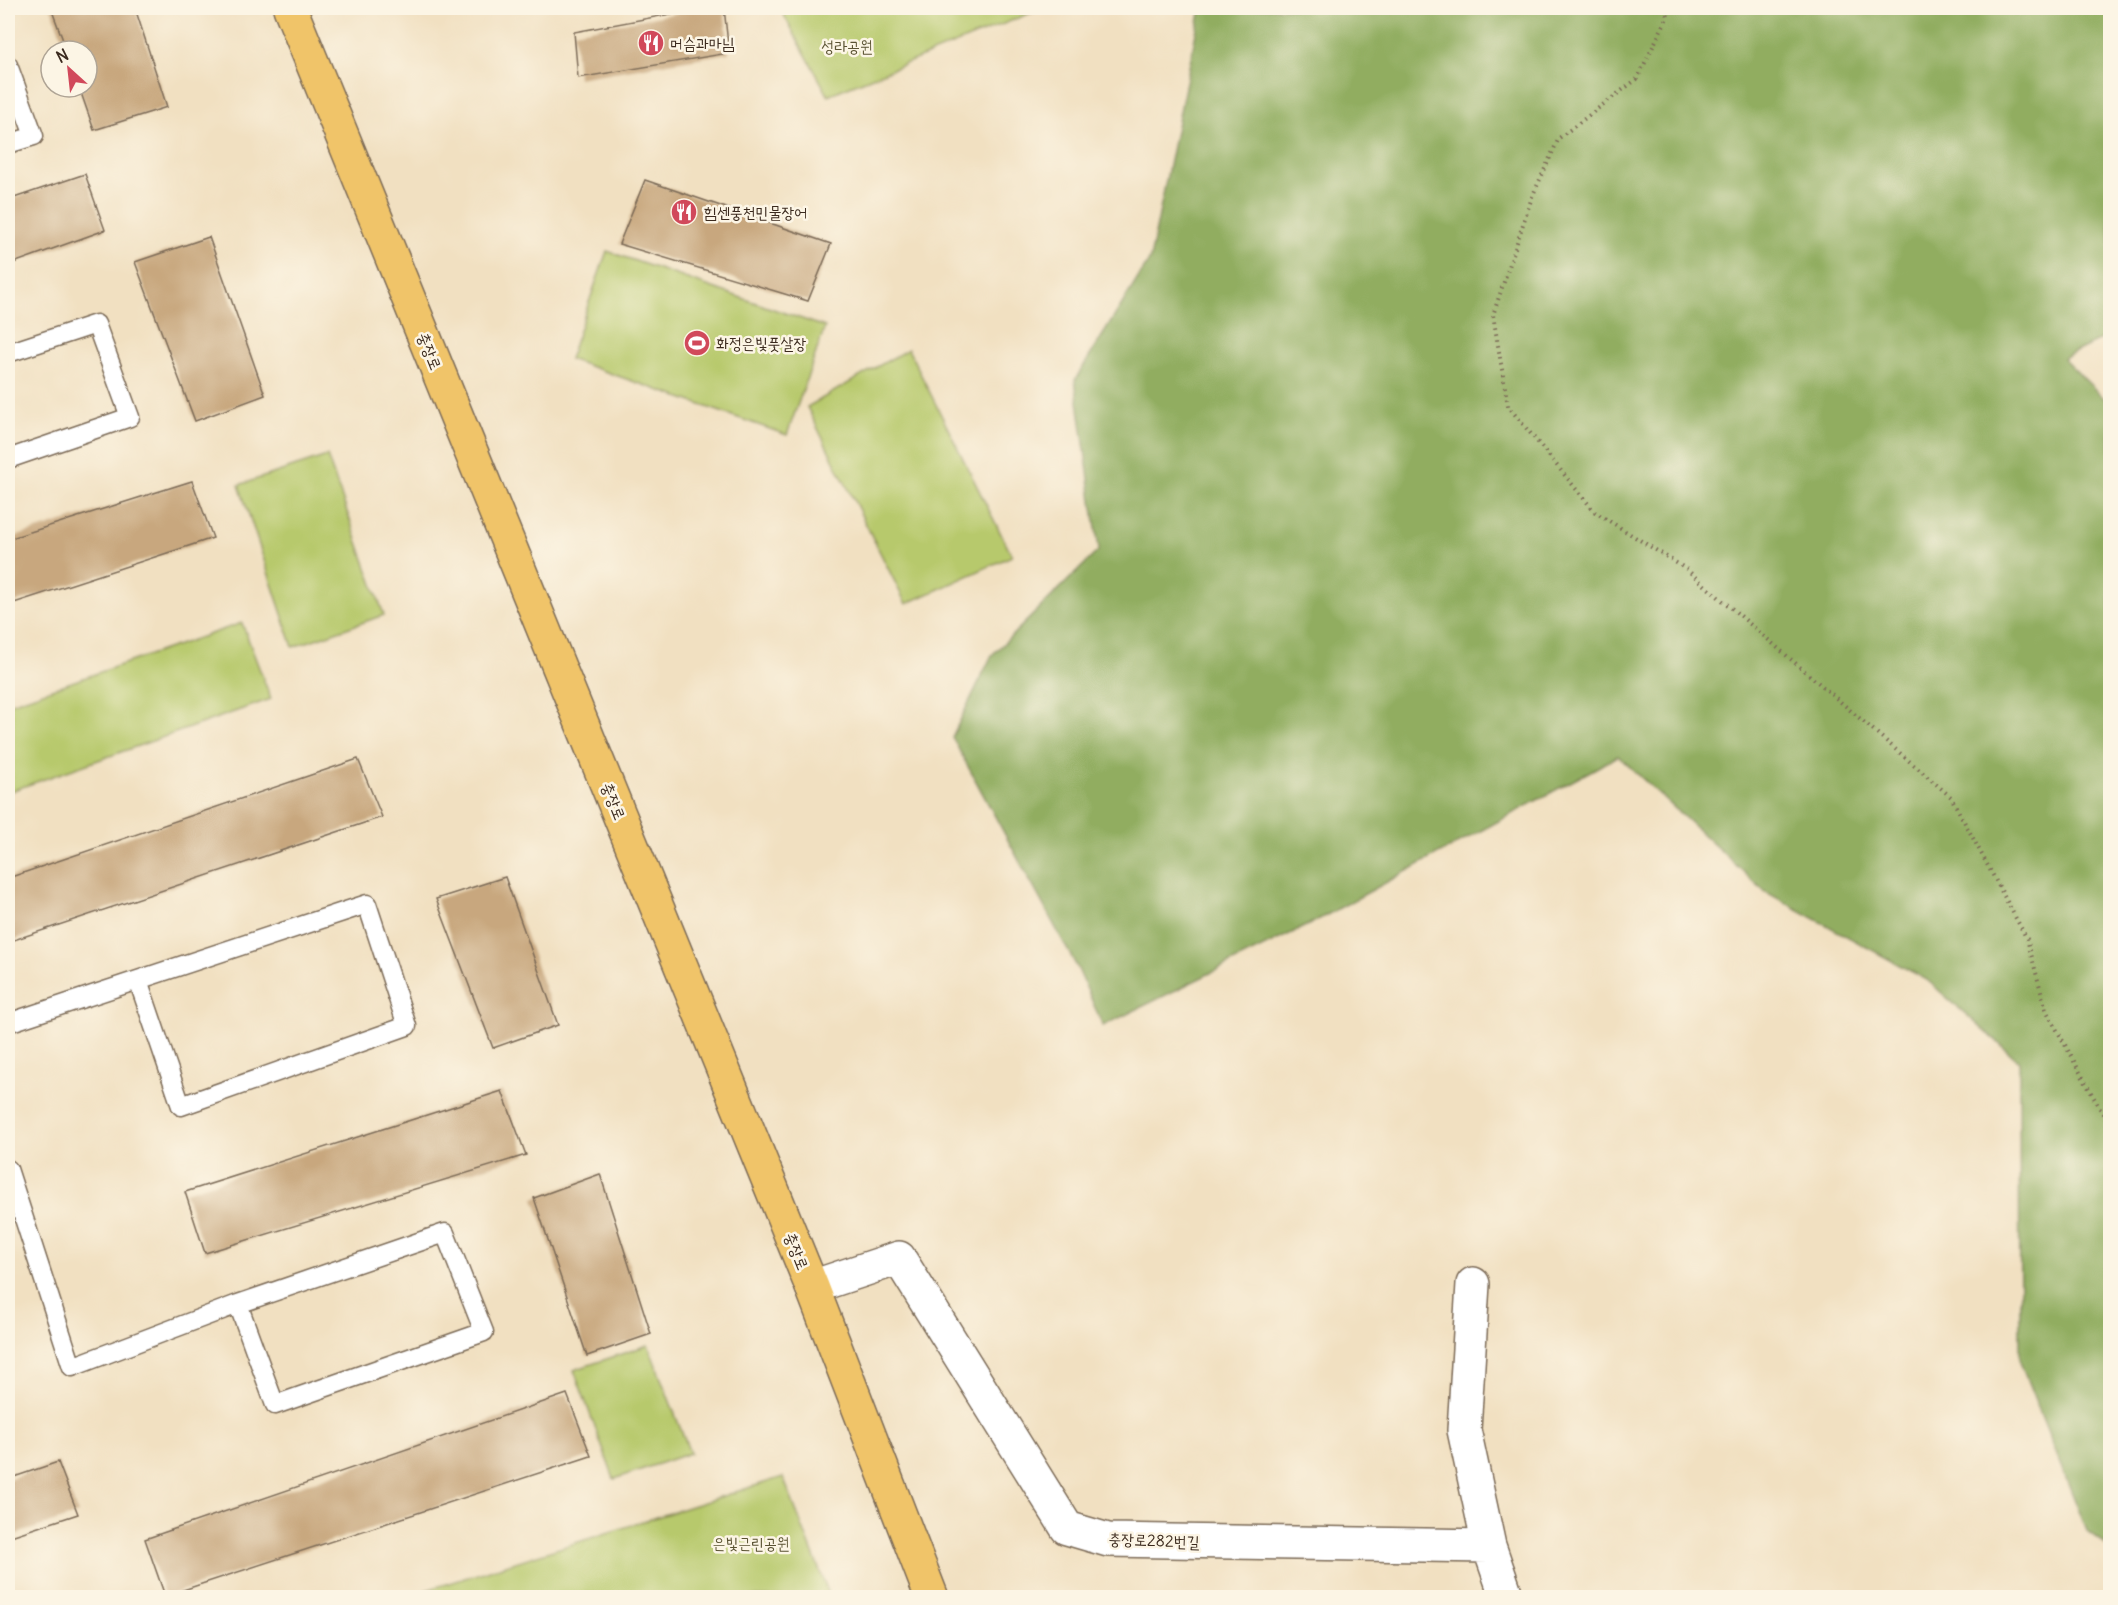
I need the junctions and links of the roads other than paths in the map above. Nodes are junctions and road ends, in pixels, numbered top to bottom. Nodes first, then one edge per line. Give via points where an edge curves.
1 (290, 8) edge
2 (8, 65) edge
3 (8, 144) edge
4 (8, 353) edge
5 (8, 459) edge
6 (138, 980) junction
7 (8, 1023) edge
8 (8, 1170) edge
9 (12, 1200) edge
10 (1473, 1284) dead end
11 (812, 1287) junction
12 (238, 1304) junction
13 (1489, 1546) junction
14 (932, 1598) edge
15 (1507, 1598) edge

1 - 11 main road, 충장로
2 - 3 lane via 34,136
4 - 5 lane via 96,324 130,417
6 - 6 lane via 181,1106 407,1026 367,904
6 - 7 lane
8 - 9 lane
9 - 12 lane via 72,1367
10 - 13 street via 1464,1430
11 - 13 street, 충장로282번길 via 899,1258 1067,1528 1108,1540
11 - 14 main road, 충장로
12 - 12 lane via 275,1405 484,1332 445,1233
13 - 15 street

